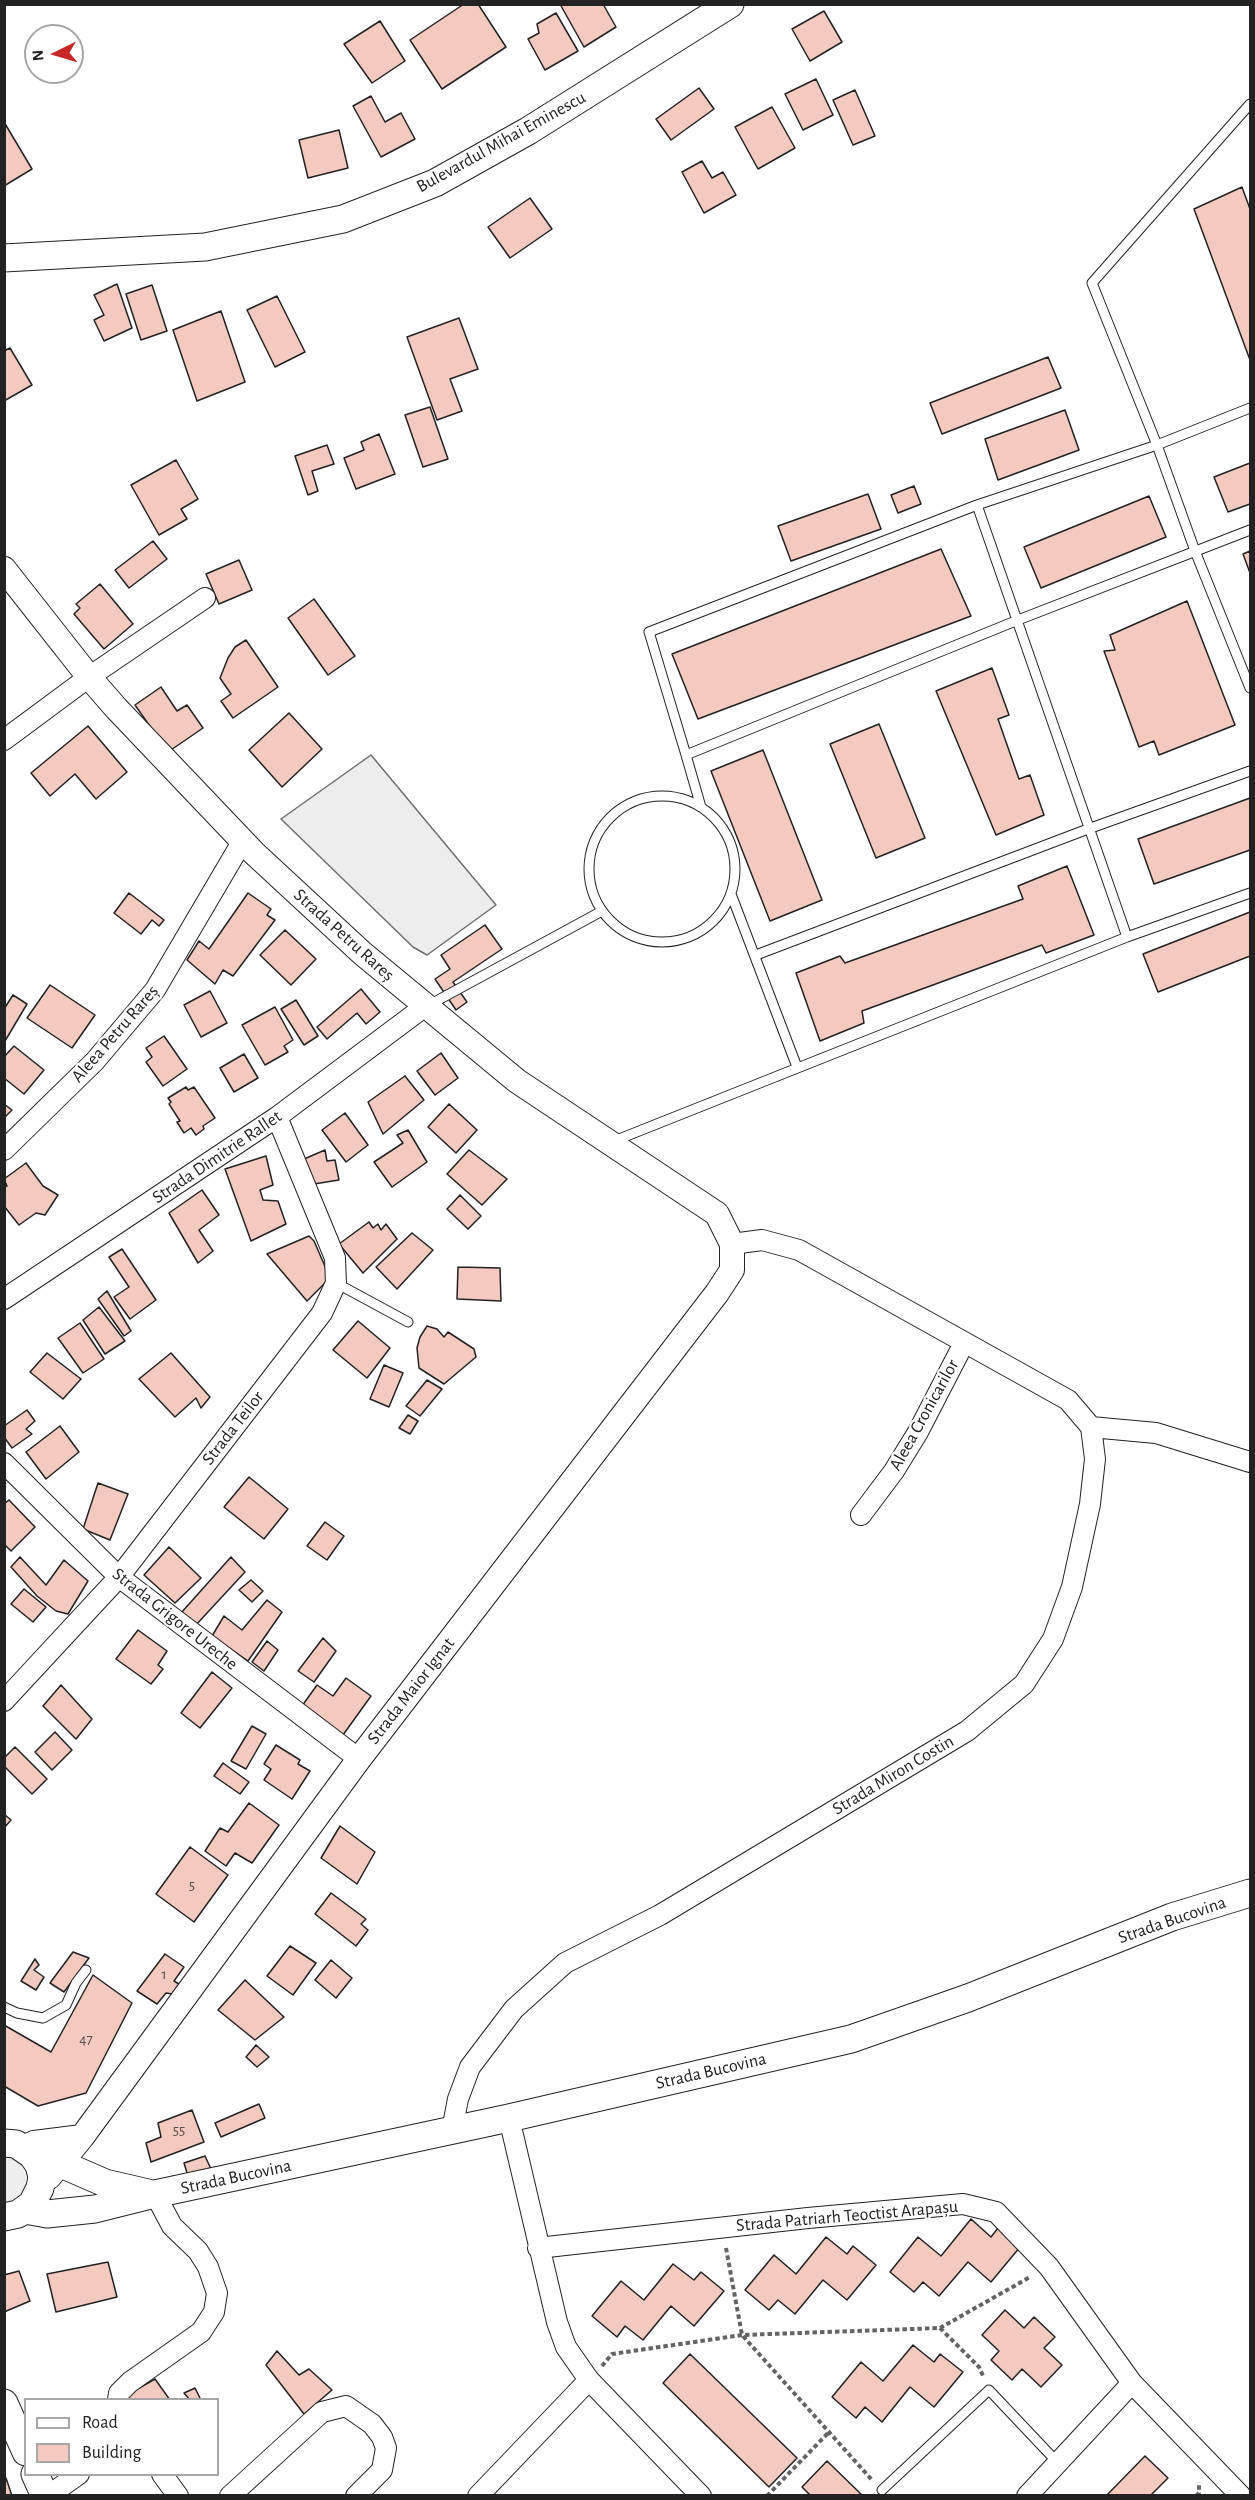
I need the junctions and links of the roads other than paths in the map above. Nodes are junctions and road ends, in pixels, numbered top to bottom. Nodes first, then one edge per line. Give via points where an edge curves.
1 (730, 4) edge
2 (1251, 104) edge
3 (4, 258) edge
4 (1251, 408) edge
5 (1157, 445) junction
6 (977, 505) junction
7 (1251, 530) edge
8 (1195, 551) junction
9 (4, 569) edge
10 (204, 598) dead end
11 (1018, 620) junction
12 (88, 677) junction
13 (1251, 688) edge
14 (4, 740) edge
15 (686, 755) junction
16 (1251, 771) edge
17 (701, 807) junction
18 (1088, 829) junction
19 (242, 842) junction
20 (1251, 893) edge
21 (731, 894) junction
22 (602, 911) junction
23 (1127, 937) junction
24 (756, 955) junction
25 (424, 1007) junction
26 (797, 1067) junction
27 (277, 1117) junction
28 (609, 1142) junction
29 (4, 1150) edge
30 (732, 1244) junction
31 (336, 1283) junction
32 (4, 1299) edge
33 (408, 1322) dead end
34 (964, 1343) junction
35 (1092, 1426) junction
36 (1251, 1462) edge
37 (4, 1463) edge
38 (861, 1515) dead end
39 (119, 1577) junction
40 (4, 1701) edge
41 (359, 1759) junction
42 (1251, 1893) edge
43 (86, 1970) dead end
44 (4, 2007) edge
45 (509, 2118) junction
46 (452, 2130) junction
47 (82, 2138) junction
48 (15, 2146) edge
49 (59, 2163) junction
50 (40, 2188) junction
51 (155, 2194) junction
52 (15, 2214) edge
53 (538, 2248) junction
54 (589, 2380) junction
55 (1132, 2383) junction
56 (118, 2398) edge
57 (4, 2403) edge
58 (18, 2445) edge
59 (1058, 2463) junction
60 (36, 2476) edge
61 (77, 2476) edge
62 (163, 2476) edge
63 (882, 2490) road end
64 (46, 2496) edge
65 (177, 2496) edge
66 (230, 2496) edge
67 (356, 2496) edge
68 (478, 2496) edge
69 (701, 2496) edge
70 (1027, 2496) edge
71 (1241, 2496) edge

1 - 3 main road, Bulevardul Mihai Eminescu via 528,131 435,183 344,219 205,247
2 - 5 lane via 1092,283
4 - 5 lane
5 - 6 lane
5 - 8 lane
6 - 11 lane
6 - 15 lane via 648,632
7 - 8 lane
8 - 11 lane
8 - 13 lane
9 - 12 street, Strada Petru Rareș
10 - 12 street
11 - 15 lane
11 - 18 lane
12 - 14 street
12 - 19 street, Strada Petru Rareș
15 - 17 lane
16 - 18 lane
17 - 21 lane via 720,824 732,845 735,869
17 - 22 lane via 681,798 658,796 618,811 602,827 592,847 589,869 592,891
18 - 23 lane
18 - 24 lane
19 - 25 street, Strada Petru Rareș
19 - 29 street, Aleea Petru Rareș via 155,990 95,1061
20 - 23 lane
21 - 22 lane via 721,914 704,930 683,940 661,943 638,939 618,928
21 - 24 lane
22 - 25 lane
23 - 26 lane
24 - 26 lane
25 - 27 street, Strada Dimitrie Rallet
25 - 28 street, Strada Petru Rareș via 516,1082
26 - 28 lane
27 - 31 street via 335,1258
27 - 32 street, Strada Dimitrie Rallet
28 - 30 street, Strada Petru Rareș via 717,1214
30 - 34 street via 762,1240 799,1250
30 - 41 street, Strada Maior Ignat via 732,1270 717,1293
31 - 33 lane
31 - 39 street, Strada Teilor via 322,1313
34 - 35 street via 1068,1400
34 - 38 street, Aleea Cronicarilor via 918,1432
35 - 36 street via 1156,1433
35 - 46 street, Strada Miron Costin via 1095,1459 1090,1504 1072,1587 1053,1639 1024,1684 967,1731 660,1915 566,1963 514,2009 470,2067
37 - 39 street, Strada Grigore Ureche
39 - 40 street, Strada Teilor
39 - 41 street, Strada Grigore Ureche
41 - 47 street, Strada Maior Ignat
42 - 45 main road, Strada Bucovina via 1172,1917 968,1998 851,2039
43 - 44 lane via 66,2005 43,2018
45 - 46 main road, Strada Bucovina
45 - 53 street
46 - 51 main road, Strada Bucovina
47 - 48 street
47 - 49 street, Strada Maior Ignat
48 - 49 main road, Strada Bucovina
48 - 50 main road via 39,2165
49 - 50 street, Strada Maior Ignat
49 - 51 main road, Strada Bucovina via 105,2183
50 - 52 main road via 32,2204
51 - 52 main road, Strada Bucovina via 72,2213
51 - 56 street via 172,2226 198,2251 208,2267 217,2293 214,2312 201,2332 130,2382
53 - 54 street via 557,2322 567,2347
53 - 55 street, Strada Patriarh Teoctist Arapașu via 963,2204 996,2212 1049,2267
54 - 68 street
54 - 69 street
55 - 59 street
55 - 71 street, Strada Patriarh Teoctist Arapașu
57 - 58 main road
59 - 63 lane via 989,2390
59 - 70 street
60 - 64 main road
61 - 64 street
62 - 65 street
66 - 67 street via 322,2412 346,2406 372,2424 386,2448 382,2470

